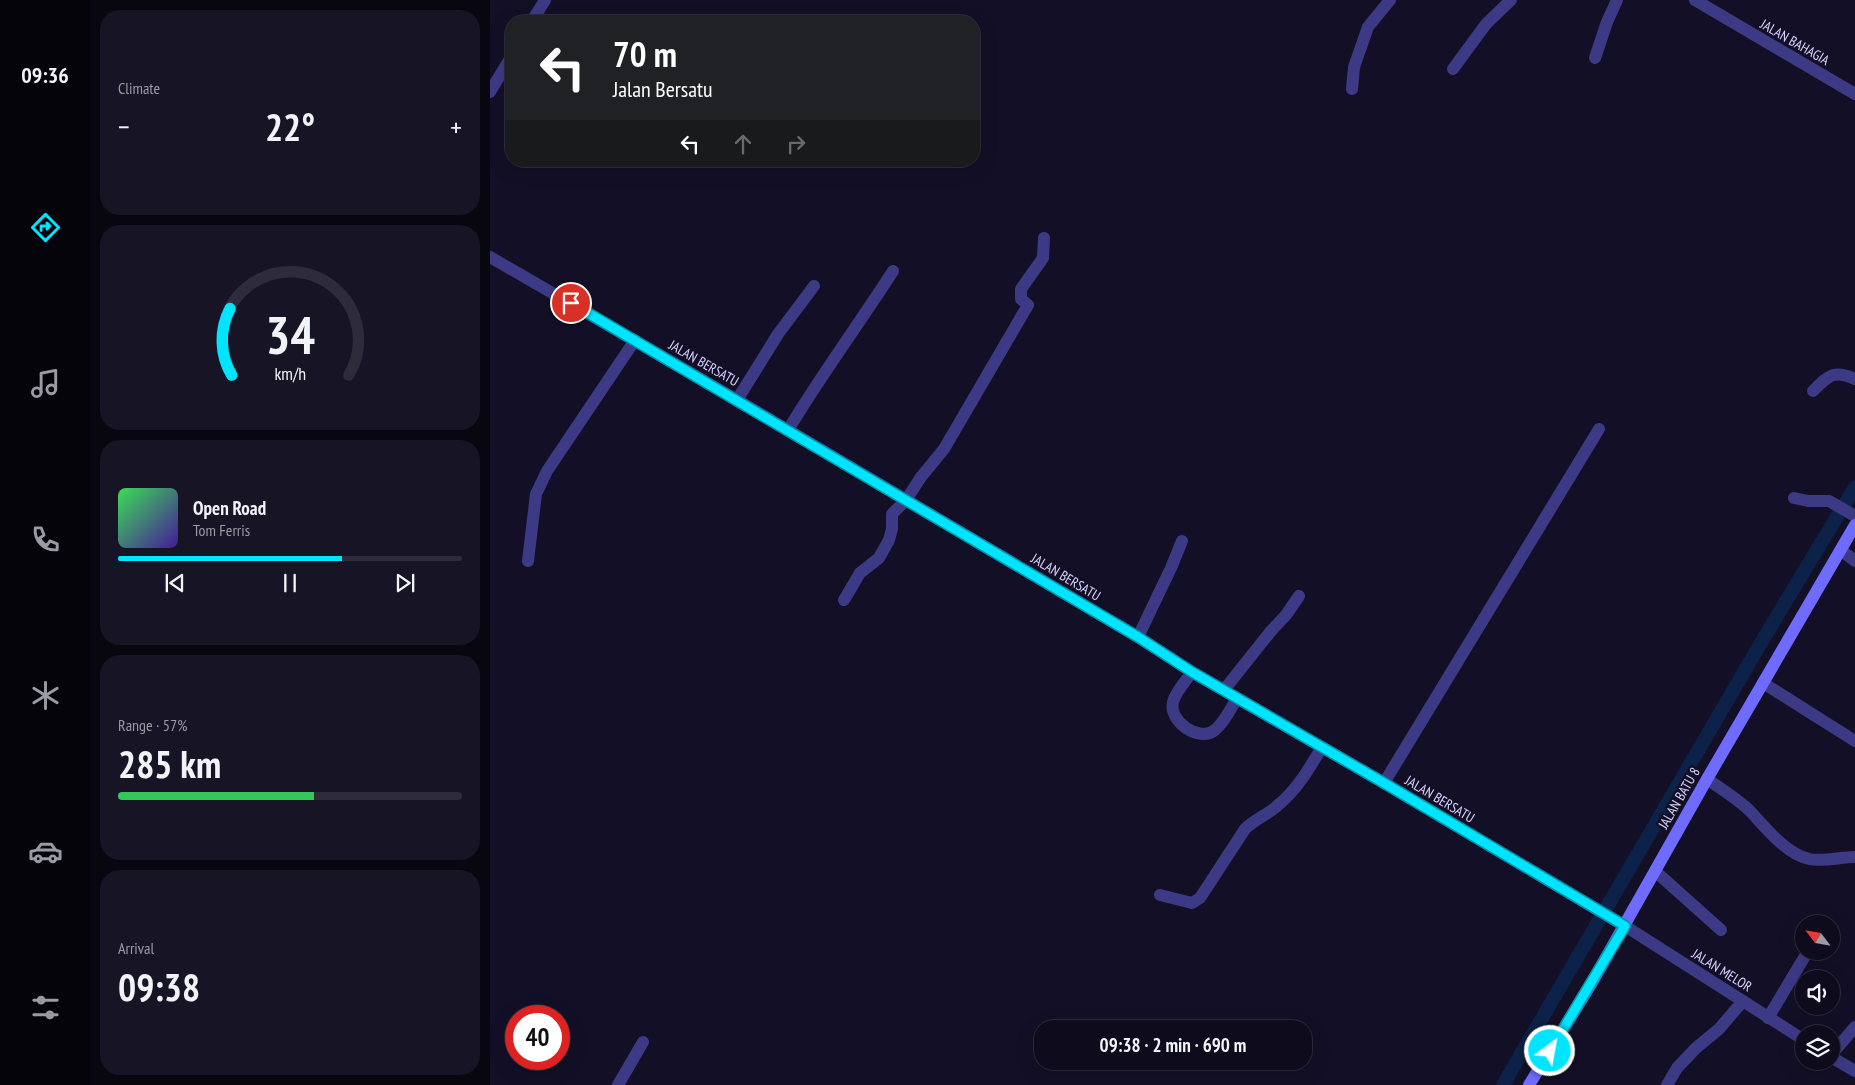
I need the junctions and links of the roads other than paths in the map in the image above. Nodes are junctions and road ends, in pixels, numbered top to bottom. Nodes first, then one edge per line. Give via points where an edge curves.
1 (545, 0) edge
2 (1390, 0) edge
3 (1511, 0) edge
4 (1618, 0) edge
5 (1695, 0) edge
6 (536, 15) edge
7 (1595, 58) dead end
8 (505, 66) edge
9 (1453, 69) dead end
10 (1352, 89) dead end
11 (1854, 91) edge
12 (490, 92) edge
13 (1044, 238) dead end
14 (490, 257) edge
15 (893, 271) dead end
16 (814, 286) dead end
17 (635, 340) junction
18 (1855, 379) edge
19 (1813, 391) dead end
20 (737, 400) junction
21 (1598, 428) dead end
22 (788, 430) junction
23 (1794, 498) dead end
24 (906, 500) junction
25 (1852, 514) edge
26 (1855, 525) edge
27 (1182, 541) dead end
28 (1841, 550) junction
29 (528, 561) dead end
30 (1855, 561) edge
31 (1299, 596) dead end
32 (844, 600) dead end
33 (1138, 637) junction
34 (1192, 672) junction
35 (1763, 683) junction
36 (1224, 690) junction
37 (1238, 698) junction
38 (1855, 741) edge
39 (1322, 747) junction
40 (1707, 779) junction
41 (1384, 783) junction
42 (1855, 857) edge
43 (1655, 871) junction
44 (1160, 895) dead end
45 (1620, 923) junction
46 (1721, 930) dead end
47 (1803, 960) edge
48 (1743, 1001) junction
49 (1768, 1018) junction
50 (1855, 1027) edge
51 (1795, 1034) edge
52 (643, 1042) dead end
53 (1840, 1045) edge
54 (1840, 1062) edge
55 (1855, 1071) edge
56 (618, 1085) edge
57 (1529, 1085) edge
58 (1667, 1085) edge

1 - 6 street
2 - 10 street via 1368,27 1354,67
3 - 9 street via 1486,24
4 - 7 street
5 - 11 street, JALAN BAHAGIA
8 - 12 street
13 - 24 street via 1043,258 1021,290 1021,299 1028,304 1024,315 944,449
14 - 17 street, JALAN BERSATU
15 - 22 street via 854,332 831,360
16 - 20 street via 778,334
17 - 20 street, JALAN BERSATU
17 - 29 street via 547,471 536,494
18 - 19 street via 1835,374 1825,378
20 - 22 street, JALAN BERSATU
21 - 41 street
22 - 24 street, JALAN BERSATU
23 - 25 street via 1829,501
24 - 32 street via 892,514 889,540 879,558 860,573
24 - 33 street, JALAN BERSATU
26 - 28 street, JALAN BATU 8
27 - 33 street
28 - 30 street
28 - 35 street, JALAN BATU 8
31 - 36 street
33 - 34 street, JALAN BERSATU
34 - 36 street, JALAN BERSATU
34 - 37 street via 1176,696 1172,709 1175,719 1193,732 1214,732
35 - 38 street
35 - 40 street, JALAN BATU 8
36 - 37 street, JALAN BERSATU
37 - 39 street, JALAN BERSATU
39 - 41 street, JALAN BERSATU
39 - 44 street via 1293,792 1245,829 1200,898 1192,903
40 - 42 street via 1750,810 1774,836 1798,854 1808,859 1824,860
40 - 43 street, JALAN BATU 8
41 - 45 street, JALAN BERSATU
43 - 45 street, JALAN BATU 8
43 - 46 street
45 - 48 street, JALAN MELOR
45 - 57 street, JALAN BATU 8
47 - 49 street
48 - 49 street, JALAN MELOR
48 - 58 street via 1719,1029 1677,1068
49 - 51 street, JALAN MELOR
50 - 53 street
52 - 56 street
54 - 55 street

